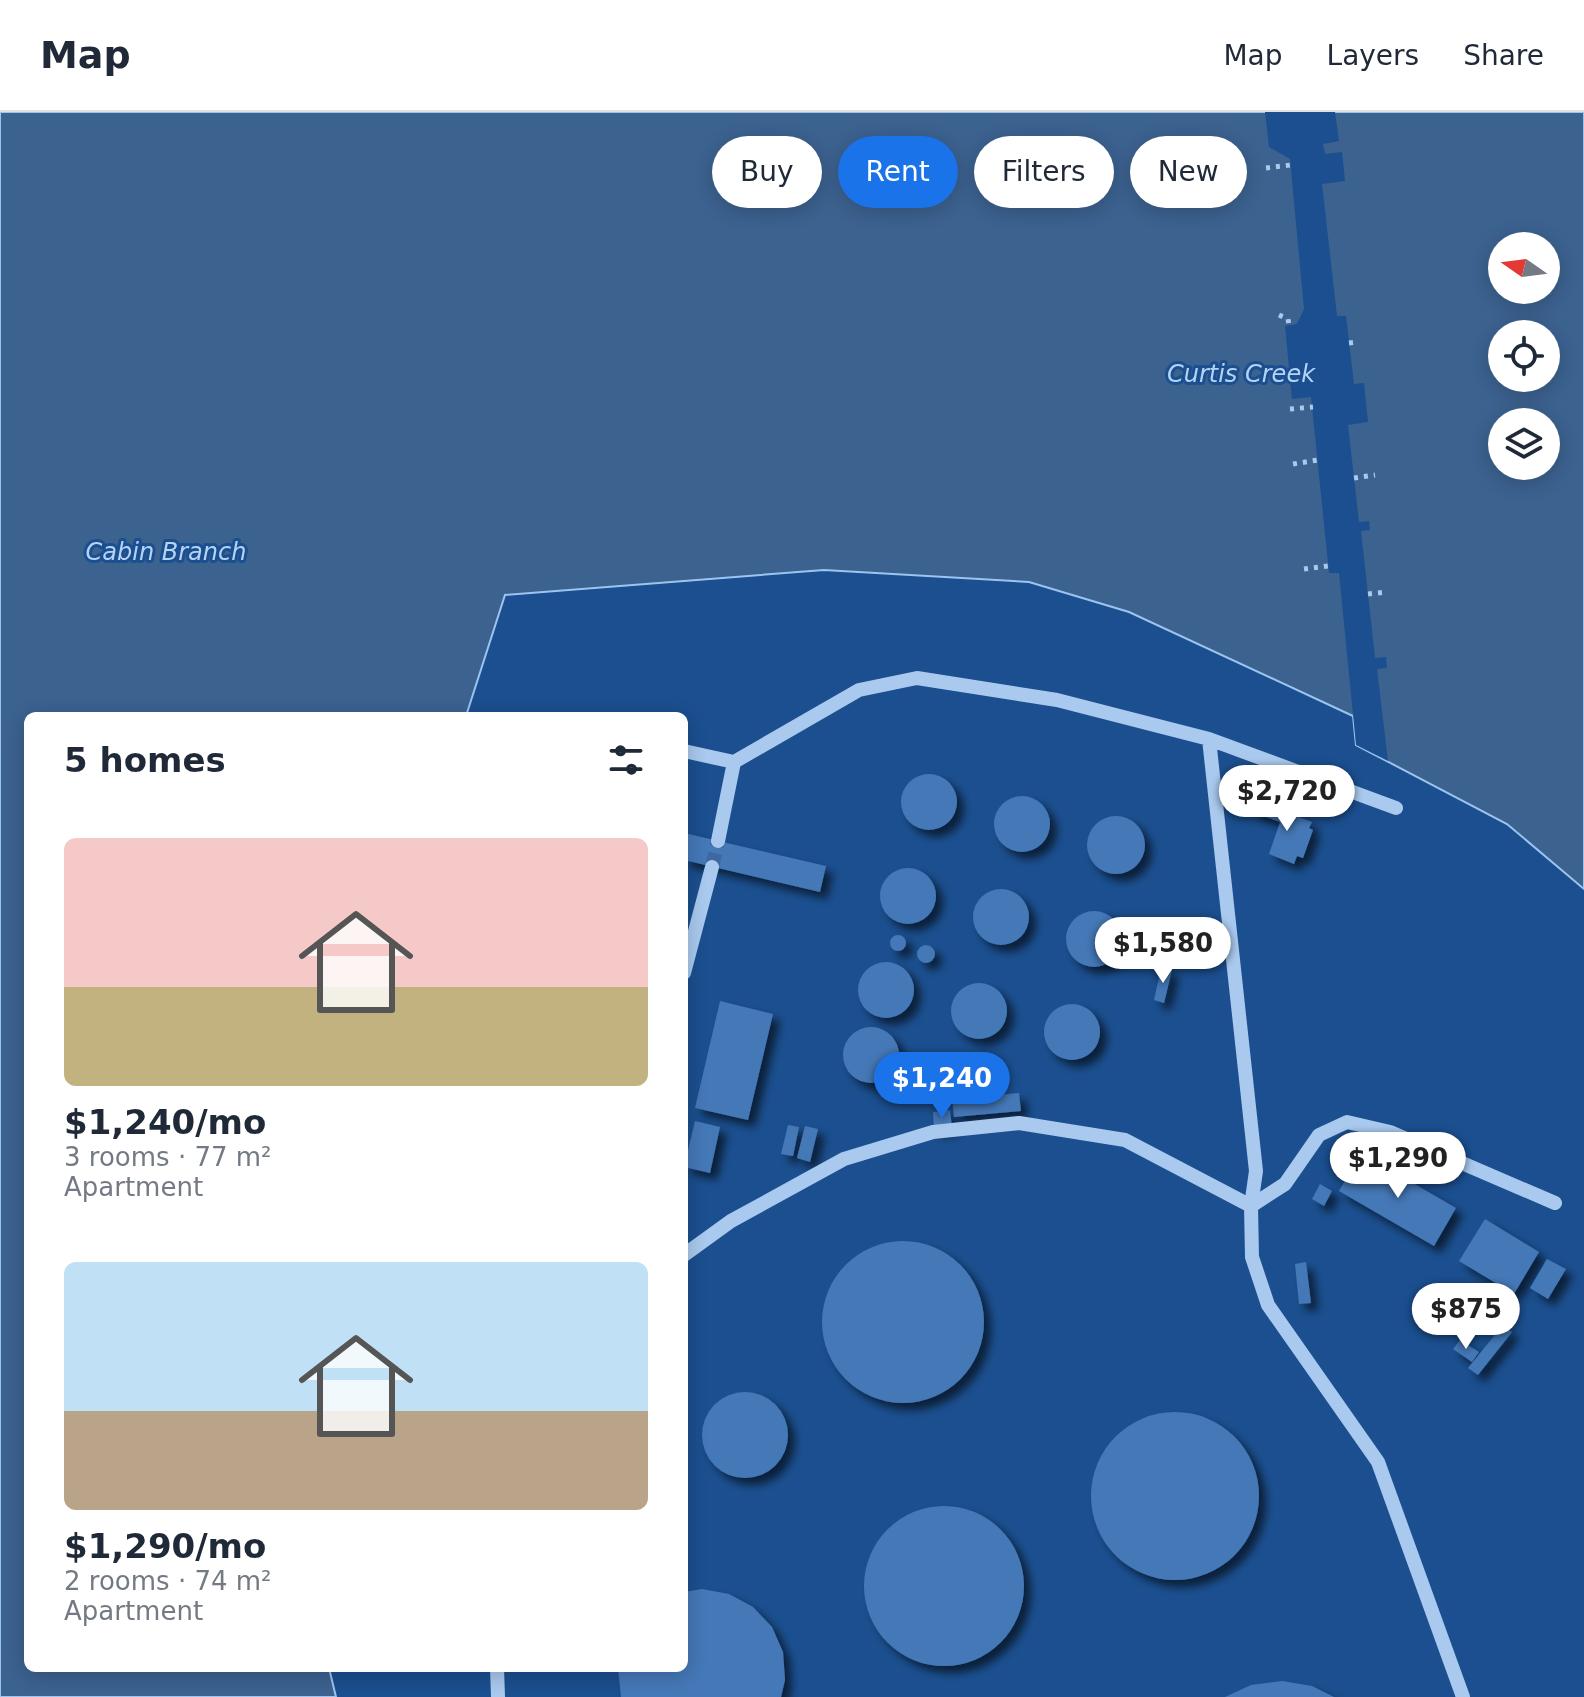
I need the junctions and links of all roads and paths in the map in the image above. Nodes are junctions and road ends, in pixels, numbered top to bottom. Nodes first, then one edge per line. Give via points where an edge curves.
1 (1291, 165) dead end
2 (1266, 168) dead end
3 (1279, 315) dead end
4 (1289, 325) dead end
5 (1358, 342) dead end
6 (1349, 343) dead end
7 (1313, 407) dead end
8 (1290, 409) dead end
9 (1318, 460) dead end
10 (1293, 464) dead end
11 (1375, 475) dead end
12 (1354, 478) dead end
13 (1328, 566) dead end
14 (1304, 569) dead end
15 (1387, 592) dead end
16 (1368, 594) dead end
17 (1209, 739) junction
18 (688, 752) edge
19 (734, 762) junction
20 (1396, 808) dead end
21 (718, 841) tunnel mouth
22 (712, 867) tunnel mouth
23 (688, 958) edge
24 (1555, 1203) dead end
25 (1251, 1206) junction
26 (688, 1252) edge
27 (497, 1672) edge
28 (498, 1697) edge
29 (1463, 1697) edge

1 - 2 path
3 - 4 path
5 - 6 path
7 - 8 path
9 - 10 path
11 - 12 path
13 - 14 path
15 - 16 path
17 - 19 lane via 1057,700 917,678 859,690
17 - 20 lane
17 - 25 lane via 1256,1171
18 - 19 lane
19 - 21 lane
22 - 23 lane
24 - 25 lane via 1390,1132 1347,1122 1319,1135 1285,1184
25 - 26 lane via 1125,1140 1019,1123 933,1132 844,1159 731,1221
25 - 29 lane via 1252,1257 1268,1305 1378,1462
27 - 28 lane

